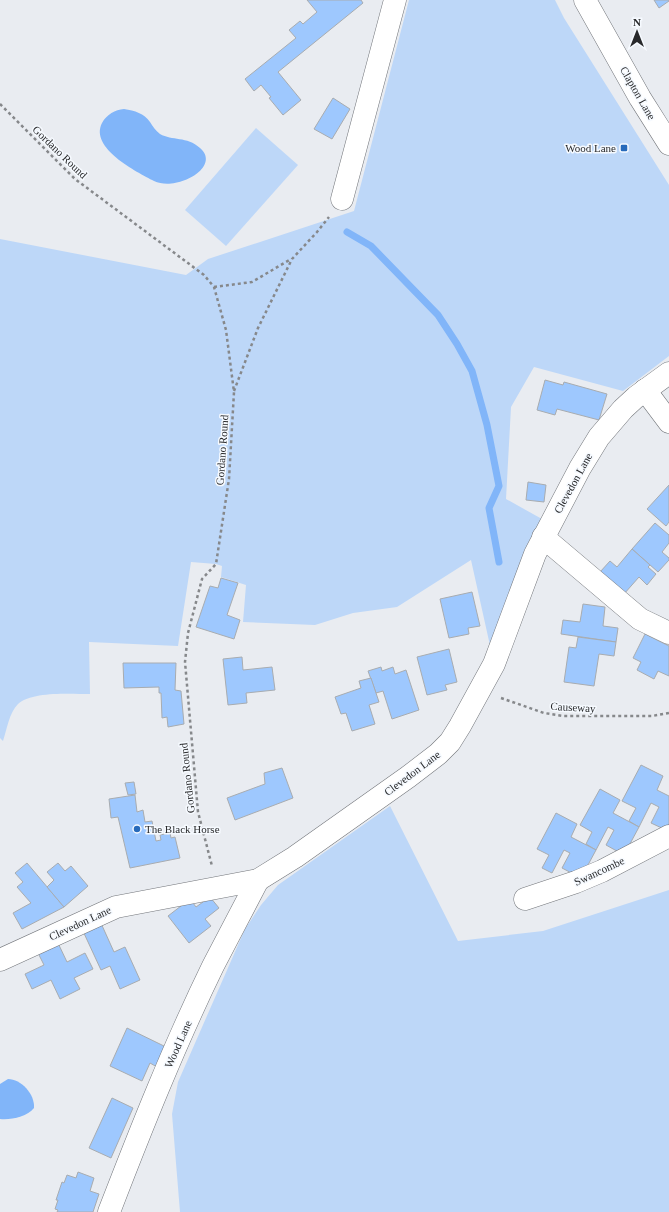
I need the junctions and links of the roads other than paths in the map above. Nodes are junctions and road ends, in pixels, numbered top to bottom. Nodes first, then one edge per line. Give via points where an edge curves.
1 (395, 0) edge
2 (585, 0) edge
3 (669, 144) edge
4 (342, 200) road end
5 (669, 373) edge
6 (645, 390) junction
7 (669, 422) edge
8 (543, 537) junction
9 (669, 633) edge
10 (669, 836) edge
11 (258, 880) junction
12 (525, 899) dead end
13 (0, 960) edge
14 (109, 1212) edge

1 - 4 street
2 - 3 street, Clapton Lane
5 - 6 street, Clevedon Lane
6 - 7 street
6 - 8 street, Clevedon Lane via 623,409 599,437
8 - 9 street via 640,619
8 - 11 street, Clevedon Lane via 494,664 454,736 438,754 408,778
10 - 12 street, Swancombe via 602,871
11 - 13 street, Clevedon Lane via 116,907
11 - 14 street, Wood Lane via 190,1018 142,1125

